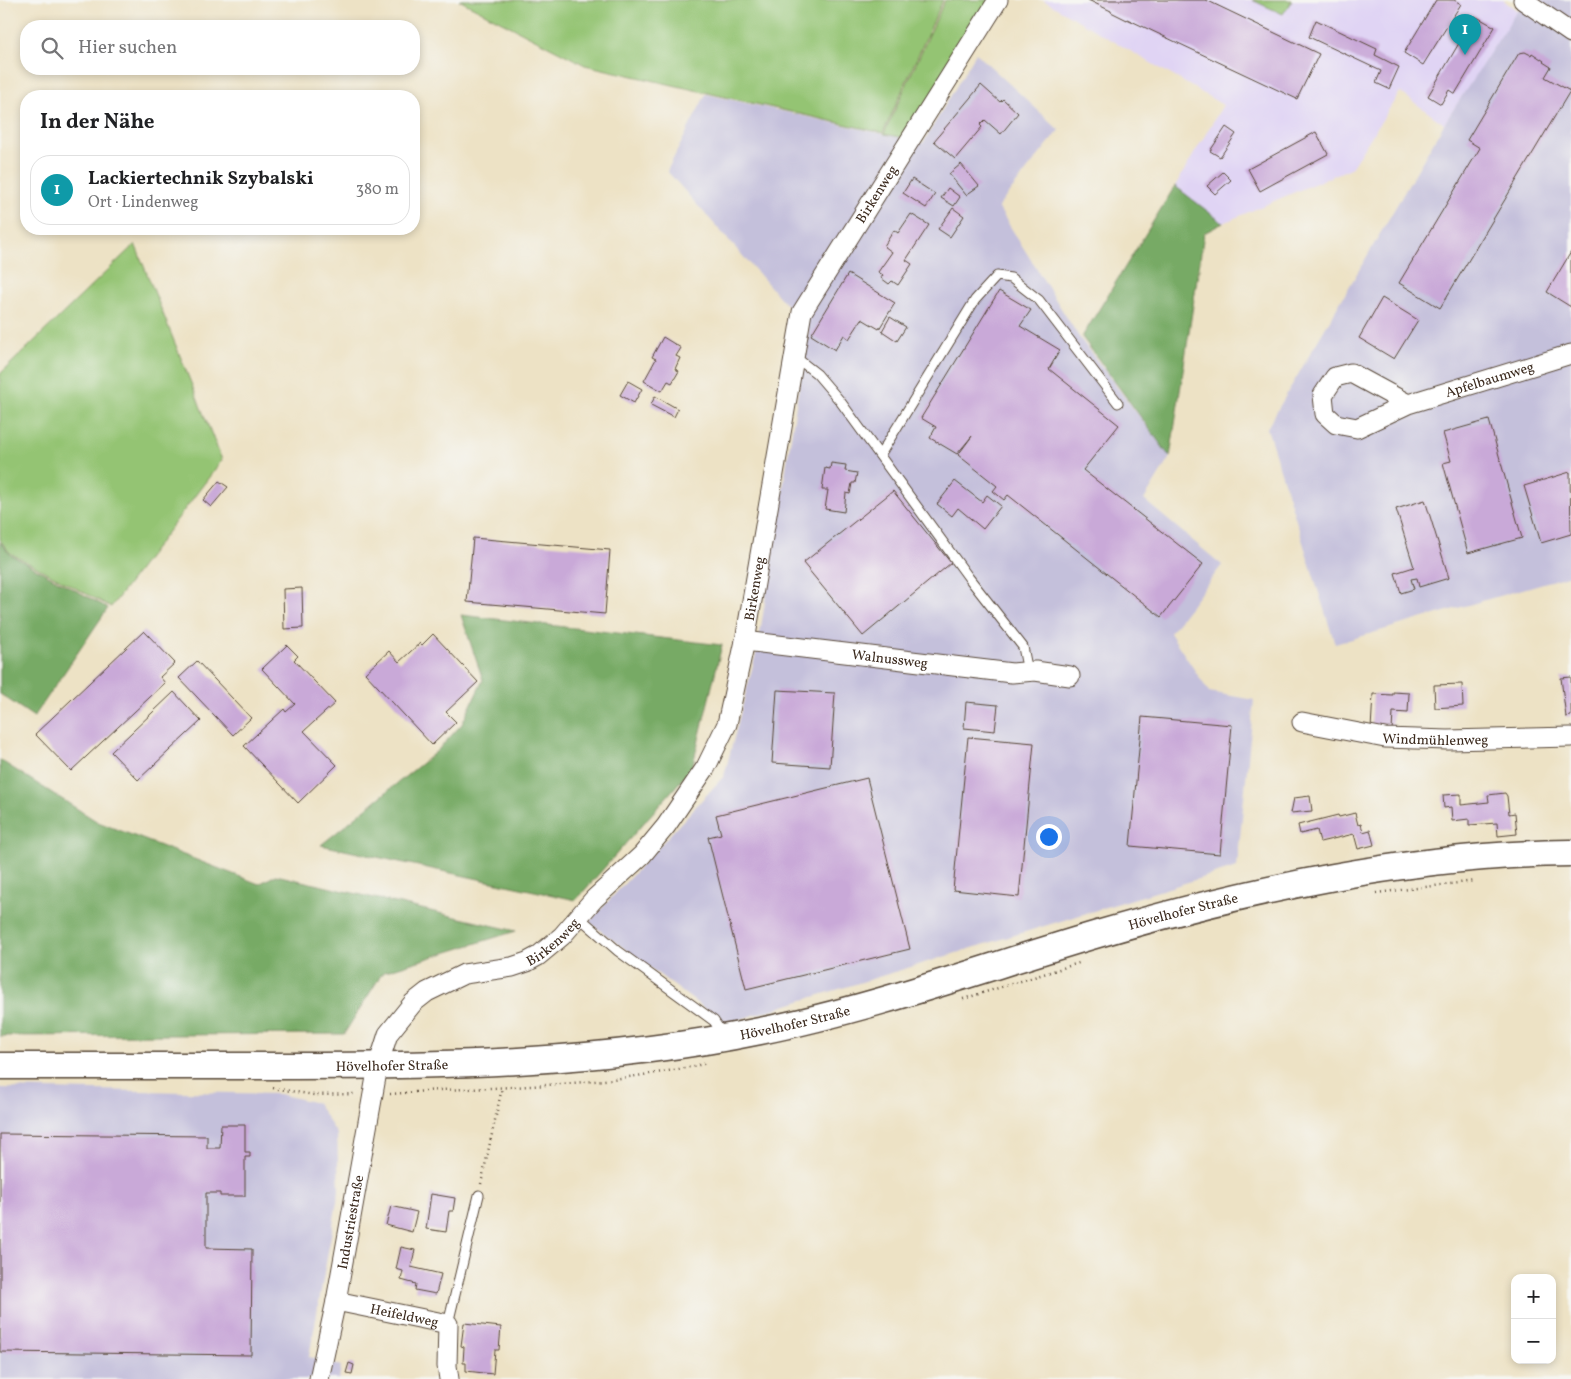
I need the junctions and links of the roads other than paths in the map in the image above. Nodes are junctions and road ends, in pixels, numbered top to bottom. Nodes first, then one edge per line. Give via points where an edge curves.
1 (998, 0) edge
2 (1523, 0) edge
3 (1571, 34) edge
4 (1571, 354) edge
5 (794, 356) junction
6 (1118, 404) dead end
7 (1408, 404) dead end
8 (880, 455) junction
9 (745, 641) junction
10 (1031, 671) junction
11 (1070, 676) dead end
12 (1302, 722) dead end
13 (1571, 738) edge
14 (1571, 853) edge
15 (579, 917) junction
16 (725, 1038) junction
17 (0, 1066) edge
18 (378, 1066) junction
19 (479, 1195) road end
20 (336, 1301) junction
21 (448, 1324) junction
22 (319, 1379) edge
23 (449, 1379) edge

1 - 5 street, Birkenweg via 802,312
2 - 3 street
4 - 7 street, Apfelbaumweg
5 - 8 lane via 817,374
5 - 9 street, Birkenweg
6 - 8 lane via 1039,300 1011,278 997,276 975,300
8 - 10 lane via 1023,647
9 - 10 street, Walnussweg via 1012,673
9 - 15 street, Birkenweg via 727,724 706,767 642,855
10 - 11 street
12 - 13 street, Windmühlenweg via 1385,738
14 - 16 main road, Hövelhofer Straße via 1426,863 1292,885 1101,933 905,995
15 - 16 lane via 618,951 714,1020
15 - 18 street, Birkenweg via 562,936 527,962 464,974 427,992 388,1034
16 - 18 main road, Hövelhofer Straße via 519,1061
17 - 18 main road, Hövelhofer Straße
18 - 20 street, Industriestraße
19 - 21 lane
20 - 21 street, Heifeldweg
20 - 22 street, Industriestraße
21 - 23 street, Heifeldweg

